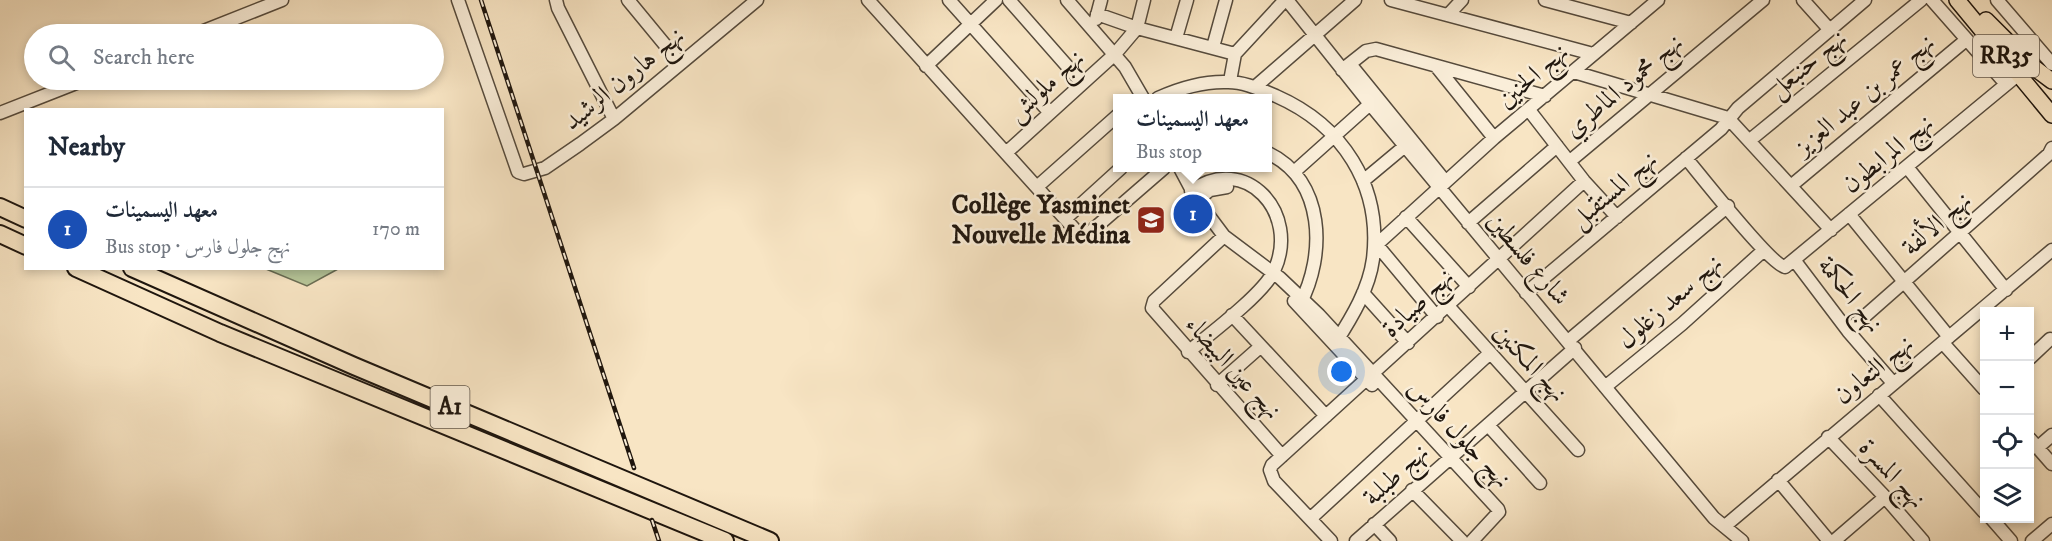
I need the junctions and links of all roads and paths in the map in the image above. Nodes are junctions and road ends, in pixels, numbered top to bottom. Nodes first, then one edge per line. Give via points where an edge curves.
1 (282, 0) edge
2 (458, 0) edge
3 (628, 0) edge
4 (757, 0) edge
5 (868, 0) edge
6 (949, 0) edge
7 (996, 0) edge
8 (1009, 0) edge
9 (1067, 0) edge
10 (1078, 0) edge
11 (1101, 0) edge
12 (1144, 0) edge
13 (1187, 0) edge
14 (1226, 0) edge
15 (1355, 0) edge
16 (1391, 0) edge
17 (1462, 0) edge
18 (1658, 0) edge
19 (1763, 0) edge
20 (1803, 0) edge
21 (1865, 0) edge
22 (1921, 0) edge
23 (1932, 0) edge
24 (1957, 0) edge
25 (1967, 0) edge
26 (1996, 0) edge
27 (1285, 1) edge
28 (1550, 1) edge
29 (556, 2) edge
30 (1448, 15) junction
31 (1097, 17) junction
32 (1631, 23) junction
33 (221, 24) edge
34 (970, 25) junction
35 (1137, 28) junction
36 (1829, 29) junction
37 (1314, 34) junction
38 (1176, 38) junction
39 (1966, 40) junction
40 (1213, 47) junction
41 (1118, 51) junction
42 (1235, 54) junction
43 (1593, 54) junction
44 (2051, 61) edge
45 (680, 63) junction
46 (926, 66) junction
47 (1436, 66) junction
48 (1346, 67) junction
49 (1574, 72) junction
50 (2020, 73) junction
51 (1230, 81) junction
52 (2052, 81) edge
53 (1082, 83) junction
54 (2006, 84) junction
55 (1255, 87) junction
56 (59, 90) edge
57 (2052, 93) edge
58 (1141, 94) edge
59 (1170, 94) edge
60 (1270, 94) edge
61 (1272, 95) edge
62 (1545, 96) junction
63 (1649, 96) junction
64 (1370, 104) junction
65 (1529, 110) junction
66 (0, 113) edge
67 (1050, 113) junction
68 (2052, 115) edge
69 (614, 119) junction
70 (1113, 119) edge
71 (1730, 119) junction
72 (1335, 135) junction
73 (1494, 138) junction
74 (1750, 140) junction
75 (1405, 146) junction
76 (1557, 146) junction
77 (2052, 148) edge
78 (1007, 152) junction
79 (1272, 156) edge
80 (1686, 158) junction
81 (2052, 158) edge
82 (1570, 161) junction
83 (1907, 167) junction
84 (1117, 172) edge
85 (1159, 172) edge
86 (1174, 172) edge
87 (1182, 172) edge
88 (1294, 172) junction
89 (1363, 181) junction
90 (1584, 181) junction
91 (1442, 184) junction
92 (1792, 185) junction
93 (1038, 186) junction
94 (2019, 186) junction
95 (1194, 195) junction
96 (1728, 206) junction
97 (0, 207) edge
98 (1850, 214) junction
99 (1406, 217) junction
100 (1617, 217) junction
101 (24, 218) edge
102 (1066, 218) junction
103 (1468, 223) junction
104 (1831, 230) junction
105 (0, 234) edge
106 (1962, 237) junction
107 (1221, 239) junction
108 (24, 245) edge
109 (1375, 246) junction
110 (1764, 250) junction
111 (2052, 250) edge
112 (1498, 259) junction
113 (1789, 264) junction
114 (80, 270) edge
115 (137, 270) edge
116 (1267, 276) junction
117 (1907, 285) junction
118 (1469, 287) junction
119 (2006, 290) junction
120 (1364, 293) junction
121 (1526, 293) junction
122 (1301, 303) junction
123 (1449, 307) junction
124 (1232, 315) junction
125 (1437, 316) junction
126 (1850, 334) junction
127 (2050, 339) dead end
128 (1337, 340) junction
129 (1946, 340) junction
130 (1408, 343) junction
131 (1571, 345) junction
132 (1260, 347) junction
133 (1188, 352) junction
134 (1490, 352) junction
135 (2034, 354) edge
136 (1371, 377) junction
137 (1893, 383) junction
138 (1980, 384) edge
139 (1218, 385) junction
140 (1605, 387) junction
141 (1525, 393) junction
142 (1879, 395) junction
143 (1326, 416) junction
144 (1413, 424) junction
145 (1488, 425) junction
146 (2052, 435) edge
147 (1828, 438) junction
148 (2034, 444) edge
149 (2034, 445) edge
150 (1578, 450) dead end
151 (1282, 456) junction
152 (1447, 459) junction
153 (2052, 464) edge
154 (546, 467) junction
155 (1778, 480) junction
156 (1540, 483) dead end
157 (1412, 490) junction
158 (1885, 497) junction
159 (1980, 508) edge
160 (1310, 519) junction
161 (1995, 523) edge
162 (1374, 524) junction
163 (2052, 524) edge
164 (1725, 526) junction
165 (716, 541) edge
166 (725, 541) edge
167 (770, 541) edge
168 (1331, 541) edge
169 (1356, 541) edge
170 (1390, 541) edge
171 (1462, 541) edge
172 (1472, 541) edge
173 (1742, 541) edge
174 (1829, 541) edge
175 (1834, 541) edge
176 (1923, 541) edge
177 (2011, 541) edge
178 (2032, 541) edge

1 - 33 street
2 - 69 street, نهج هارون الرشيد via 518,172 545,168
3 - 45 street
4 - 45 street, نهج هارون الرشيد
5 - 46 street
6 - 34 street
7 - 34 street
8 - 53 street
9 - 41 street
10 - 31 street
11 - 31 street
12 - 35 street
13 - 38 street
14 - 40 street
15 - 37 street
16 - 30 street
17 - 30 street
18 - 32 street, نهج الحنين
19 - 63 street, نهج محمود الماطري
20 - 36 street
21 - 36 street, نهج المستقبل
22 - 74 street, نهج حنبعل
23 - 39 street
24 - 50 main road, RR35
25 - 52 main road, RR35
26 - 44 street
27 - 37 street, شارع فلسطين
27 - 42 street
28 - 32 street
29 - 69 street
30 - 43 street
31 - 35 street
31 - 41 street
32 - 43 street, نهج الحنين
34 - 46 street
34 - 67 street
35 - 38 street
35 - 41 street, نهج ملولش
36 - 71 street, نهج المستقبل
37 - 48 street, شارع فلسطين
37 - 55 street
38 - 40 street
39 - 54 street
39 - 92 street, نهج عمر بن عبد العزيز
40 - 42 street
41 - 53 street, نهج ملولش
41 - 58 street
42 - 51 street
43 - 49 street, نهج الحنين
45 - 69 street, نهج هارون الرشيد
46 - 78 street
47 - 48 street via 1376,49 1365,51
47 - 62 street
47 - 73 street
48 - 64 street, شارع فلسطين
48 - 91 street
49 - 62 street, نهج الحنين
49 - 63 street
50 - 54 street, نهج المرابطون
50 - 68 main road, RR35
51 - 55 street
51 - 59 street via 1187,87
53 - 67 street, نهج ملولش
54 - 83 street, نهج المرابطون
55 - 60 street
56 - 66 street
57 - 68 main road, RR35 via 2048,104
61 - 72 street
62 - 65 street, نهج الحنين
63 - 71 street
63 - 82 street, نهج محمود الماطري
64 - 72 street
64 - 75 street, شارع فلسطين
65 - 73 street, نهج الحنين
65 - 76 street
67 - 78 street, نهج ملولش
70 - 93 street
71 - 74 street
71 - 80 street, نهج المستقبل
72 - 88 street
72 - 89 street
73 - 91 street, نهج الحنين
74 - 92 street
75 - 89 street
75 - 91 street, شارع فلسطين
76 - 82 street
76 - 103 street
77 - 94 street, نهج الألفة
78 - 93 street
79 - 88 street
80 - 96 street, نهج الحكمة
80 - 100 street, نهج المستقبل
81 - 94 street, نهج الألفة
82 - 90 street
83 - 98 street, نهج المرابطون
83 - 106 street
84 - 102 street
85 - 102 street via 1089,233 1078,233
86 - 107 street, نهج جلول فارس via 1188,199
87 - 95 street, نهج جلول فارس
88 - 122 street via 1305,188 1317,229 1312,270
89 - 109 street
90 - 100 street
90 - 112 street, نهج صيادة
91 - 99 street, نهج الحنين
91 - 103 street, شارع فلسطين
92 - 104 street
93 - 102 street
94 - 106 street, نهج الألفة
95 - 107 street, نهج جلول فارس
95 - 116 street via 1206,182 1228,180 1263,194 1272,204 1282,231 1281,251
96 - 110 street, نهج الحكمة
96 - 131 street, نهج طبلبة
97 - 101 highway
98 - 104 street, نهج المرابطون
98 - 117 street
99 - 109 street, نهج الحنين
99 - 118 street
100 - 121 street, نهج المستقبل
103 - 112 street, شارع فلسطين
104 - 113 street, نهج المرابطون
105 - 108 highway
106 - 117 street, نهج الألفة
106 - 119 street
107 - 116 street, نهج جلول فارس
107 - 133 street, نهج عين البيضاء via 1154,301 1152,308
109 - 120 street
109 - 125 street
110 - 113 street, نهج الحكمة
110 - 140 street, نهج سعد زغلول
111 - 119 street, نهج التعاون
112 - 118 street, نهج صيادة
112 - 121 street, شارع فلسطين
113 - 126 street, نهج الحكمة
114 - 154 highway, A1 via 231,338
115 - 167 highway, A1
116 - 122 street, نهج جلول فارس
116 - 124 street
117 - 126 street, نهج الألفة
117 - 129 street
118 - 123 street, نهج صيادة
119 - 129 street, نهج التعاون
120 - 128 street
120 - 130 street
121 - 131 street, شارع فلسطين
122 - 128 street, نهج جلول فارس
123 - 125 street, نهج صيادة
123 - 134 street, نهج المكنين
124 - 132 street
124 - 133 street
125 - 130 street, نهج صيادة
126 - 137 street, نهج الحكمة
127 - 135 street
128 - 136 street, نهج جلول فارس
129 - 137 street, نهج التعاون
129 - 138 street
130 - 136 street, نهج صيادة
131 - 140 street, شارع فلسطين
131 - 141 street, نهج طبلبة
132 - 139 street
132 - 143 street
133 - 139 street, نهج عين البيضاء
134 - 141 street, نهج المكنين
134 - 144 street
136 - 143 street, نهج صيادة
136 - 144 street, نهج جلول فارس
137 - 142 street, نهج التعاون
139 - 151 street, نهج عين البيضاء
140 - 164 street, شارع فلسطين via 1714,518
141 - 145 street, نهج طبلبة
141 - 150 street, نهج المكنين
142 - 147 street, نهج التعاون
142 - 159 street
143 - 151 street, نهج صيادة
144 - 152 street, نهج جلول فارس
144 - 160 street
145 - 152 street, نهج طبلبة
145 - 156 street
146 - 148 street
147 - 155 street, نهج التعاون
147 - 158 street, نهج المسرة
149 - 153 street
151 - 160 street, نهج صيادة via 1270,470 1274,481
152 - 157 street, نهج طبلبة
152 - 172 street, نهج جلول فارس via 1495,516
154 - 165 highway
154 - 166 highway, A1
155 - 164 street, نهج التعاون
155 - 174 street
157 - 162 street, نهج طبلبة
157 - 171 street
158 - 175 street
158 - 176 street, نهج المسرة
160 - 168 street
161 - 177 street
162 - 169 street, نهج طبلبة
162 - 170 street
163 - 178 street
164 - 173 street, شارع فلسطين

